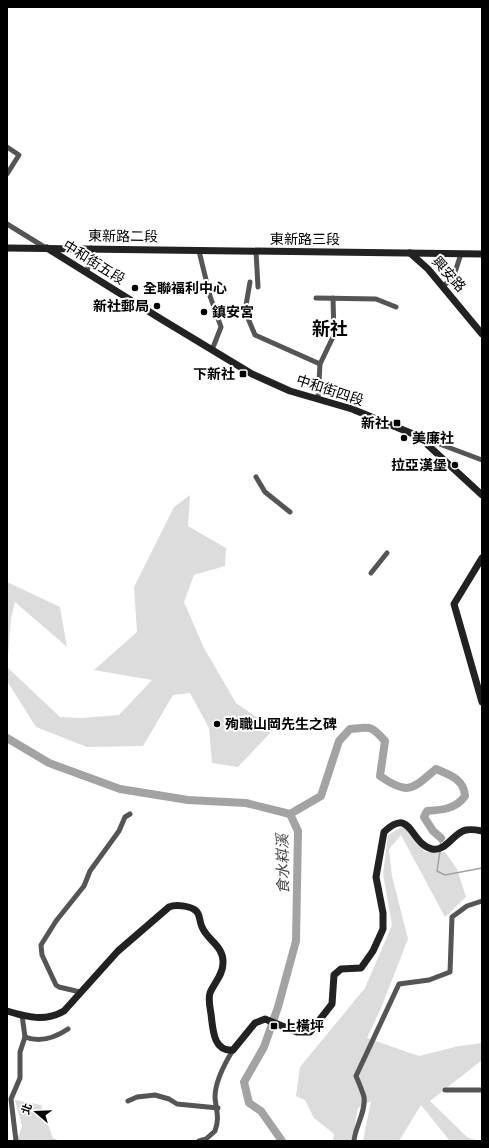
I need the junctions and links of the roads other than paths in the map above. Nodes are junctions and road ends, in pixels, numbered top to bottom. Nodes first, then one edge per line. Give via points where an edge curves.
1 (7, 147) edge
2 (7, 174) edge
3 (7, 224) edge
4 (7, 248) edge
5 (47, 248) junction
6 (91, 248) junction
7 (199, 250) junction
8 (256, 251) junction
9 (410, 253) junction
10 (461, 254) junction
11 (482, 254) edge
12 (87, 273) junction
13 (250, 282) dead end
14 (443, 286) junction
15 (258, 287) dead end
16 (316, 298) dead end
17 (333, 298) junction
18 (396, 306) dead end
19 (161, 320) joint
20 (482, 334) edge
21 (212, 350) junction
22 (320, 364) junction
23 (318, 400) junction
24 (418, 436) junction
25 (482, 460) edge
26 (256, 477) dead end
27 (482, 495) edge
28 (290, 512) dead end
29 (387, 553) dead end
30 (482, 558) edge
31 (372, 573) dead end
32 (482, 702) edge
33 (130, 814) dead end
34 (482, 830) edge
35 (482, 902) edge
36 (80, 992) junction
37 (7, 1011) edge
38 (22, 1015) junction
39 (68, 1029) dead end
40 (25, 1037) junction
41 (233, 1050) junction
42 (445, 1090) dead end
43 (482, 1090) edge
44 (128, 1101) dead end
45 (218, 1108) junction
46 (16, 1141) edge
47 (199, 1141) edge
48 (354, 1141) edge

1 - 2 street via 19,155
3 - 5 street
4 - 5 street, 中和街五段
5 - 6 street, 東新路二段
5 - 12 street, 中和街五段
6 - 7 street, 東新路二段
6 - 12 street
7 - 8 street, 東新路三段
7 - 21 street via 220,327
8 - 9 street, 東新路三段
8 - 15 street
9 - 10 street
9 - 14 street, 興安路
10 - 11 street
10 - 14 street via 453,278
12 - 19 street, 中和街五段
13 - 22 street via 245,311 255,335
14 - 20 street, 興安路
16 - 17 street
17 - 18 street via 376,299
17 - 22 street via 334,335
19 - 21 street, 中和街四段
21 - 23 street, 中和街四段 via 252,374
22 - 23 street
23 - 24 street, 中和街四段 via 352,409
24 - 25 street
24 - 27 street, 中和街四段
26 - 28 street via 265,492
29 - 31 street
30 - 32 street via 454,604
33 - 36 street via 124,818 119,831 90,871 84,886 56,921 41,945 42,955 56,984
34 - 41 street via 460,832 443,846 434,849 424,845 416,838 410,826 404,823 388,828 382,837 376,876 383,913 383,929 369,958 361,968 341,969 334,975 332,1004 310,1032 297,1032 265,1019 255,1023
35 - 48 street via 467,906 452,917 450,972 429,980 398,984 356,1076 364,1098
36 - 38 street via 54,1017 40,1019
36 - 41 street via 118,951 169,906 178,905 193,910 199,915 202,928 219,947 223,956 221,974 210,994 210,1004 216,1042 224,1050
37 - 38 street
38 - 40 street
39 - 40 street via 58,1035 40,1039
40 - 46 street via 20,1052 20,1078 11,1099
41 - 45 street via 217,1085 215,1098
42 - 43 street
44 - 45 street via 154,1095 177,1104
45 - 47 street via 215,1131 206,1139

